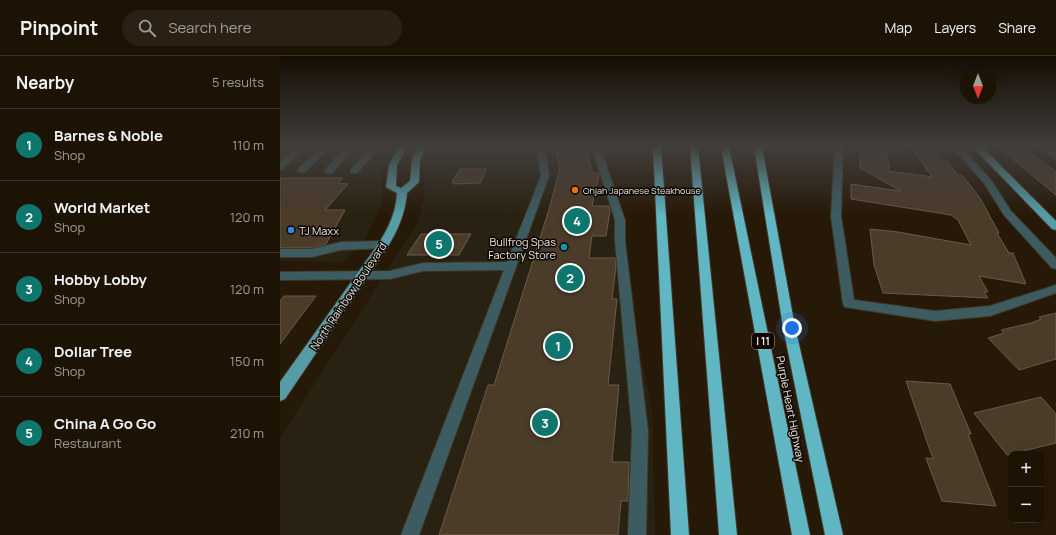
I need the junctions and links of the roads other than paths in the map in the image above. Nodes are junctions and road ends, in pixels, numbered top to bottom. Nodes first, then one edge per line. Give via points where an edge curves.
1 (393, 169) edge
2 (415, 169) edge
3 (544, 169) edge
4 (603, 169) edge
5 (658, 169) edge
6 (696, 169) edge
7 (729, 169) edge
8 (762, 169) edge
9 (838, 169) edge
10 (976, 169) edge
11 (998, 169) edge
12 (402, 192) junction
13 (1056, 228) edge
14 (383, 245) junction
15 (280, 253) edge
16 (1056, 265) edge
17 (512, 266) junction
18 (280, 276) edge
19 (361, 276) junction
20 (1056, 289) edge
21 (280, 394) edge
22 (410, 535) edge
23 (638, 535) edge
24 (680, 535) edge
25 (728, 535) edge
26 (801, 535) edge
27 (834, 535) edge

1 - 12 main road via 391,187
2 - 12 main road via 414,182
3 - 17 street via 545,176
4 - 23 street via 620,220 640,431
5 - 24 highway
6 - 25 highway
7 - 26 highway, Purple Heart Highway / I 11
8 - 27 highway via 788,320
9 - 20 street via 836,216 849,304 935,316 990,311
10 - 16 street via 988,182 1007,213
11 - 13 main road
12 - 14 main road, North Rainbow Boulevard via 401,209
14 - 15 street via 341,246 312,253
14 - 19 main road, North Rainbow Boulevard
17 - 19 street via 423,267 390,274
17 - 22 street
18 - 19 street
19 - 21 main road, North Rainbow Boulevard

